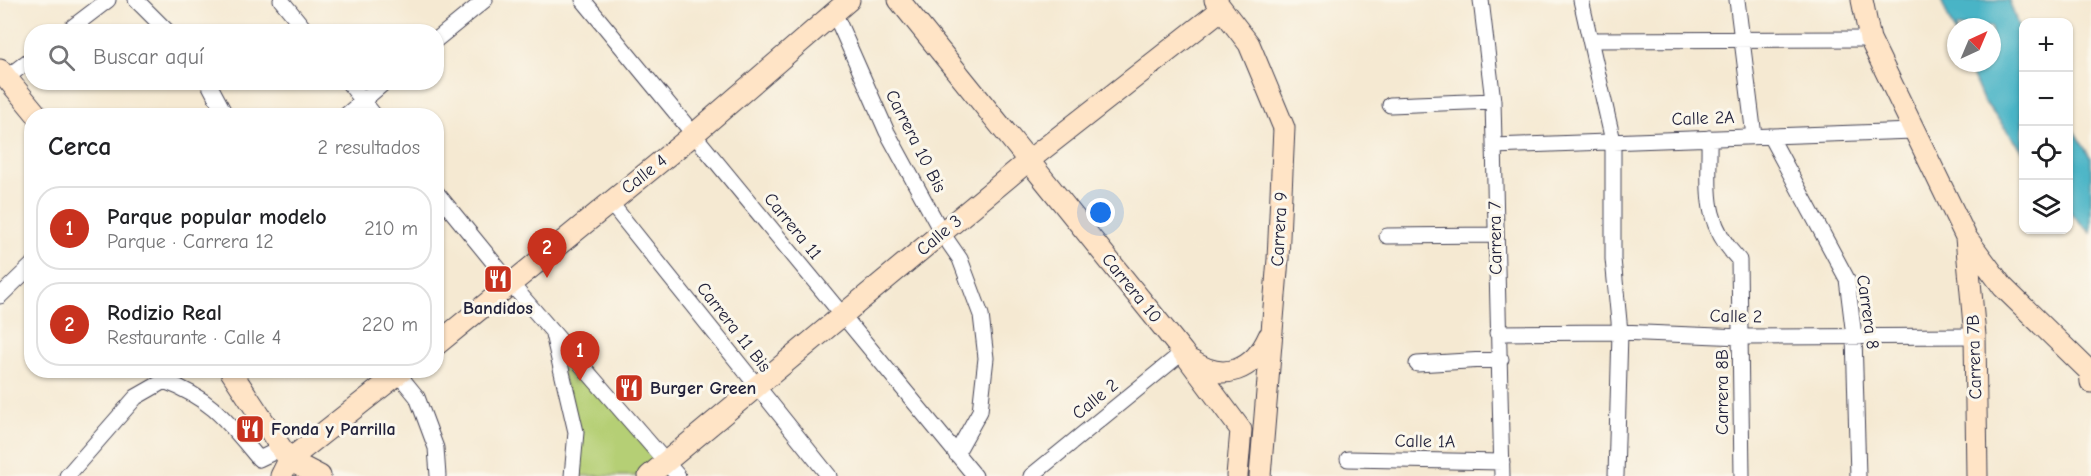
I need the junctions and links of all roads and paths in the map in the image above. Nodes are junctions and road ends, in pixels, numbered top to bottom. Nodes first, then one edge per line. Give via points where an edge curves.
1 (108, 0) edge
2 (136, 0) edge
3 (281, 0) edge
4 (485, 0) edge
5 (583, 0) edge
6 (899, 0) edge
7 (1481, 0) edge
8 (1581, 0) edge
9 (1737, 0) edge
10 (1862, 0) edge
11 (1224, 3) edge
12 (842, 6) edge
13 (76, 24) edge
14 (160, 24) edge
15 (300, 24) edge
16 (444, 33) edge
17 (1870, 39) junction
18 (1591, 40) junction
19 (1741, 41) junction
20 (24, 62) edge
21 (3, 74) edge
22 (212, 90) edge
23 (354, 90) edge
24 (376, 90) edge
25 (363, 101) junction
26 (1493, 101) junction
27 (1390, 105) dead end
28 (31, 108) edge
29 (222, 108) edge
30 (355, 108) edge
31 (369, 108) edge
32 (1914, 131) junction
33 (693, 135) junction
34 (1754, 136) junction
35 (1770, 136) junction
36 (1709, 138) junction
37 (1613, 141) junction
38 (1494, 146) junction
39 (1028, 161) junction
40 (609, 201) junction
41 (444, 202) edge
42 (942, 233) junction
43 (1494, 234) junction
44 (1387, 236) dead end
45 (1966, 237) junction
46 (24, 273) edge
47 (512, 285) junction
48 (0, 296) edge
49 (841, 316) junction
50 (1273, 323) junction
51 (553, 331) junction
52 (1620, 332) junction
53 (1497, 333) junction
54 (1854, 336) junction
55 (1975, 336) junction
56 (1742, 337) junction
57 (444, 339) edge
58 (1183, 352) junction
59 (1501, 359) junction
60 (1417, 364) dead end
61 (2091, 376) edge
62 (235, 378) edge
63 (391, 378) edge
64 (403, 378) edge
65 (757, 387) junction
66 (956, 454) junction
67 (1348, 459) dead end
68 (284, 462) edge
69 (672, 469) edge
70 (1502, 469) edge
71 (67, 476) edge
72 (320, 476) edge
73 (438, 476) edge
74 (572, 476) edge
75 (649, 476) edge
76 (829, 476) edge
77 (975, 476) edge
78 (1031, 476) edge
79 (1237, 476) edge
80 (1260, 476) edge
81 (1616, 476) edge
82 (1742, 476) edge
83 (1858, 476) edge
84 (1977, 476) edge

1 - 13 street
2 - 14 street
3 - 15 street
4 - 16 street
5 - 33 street, Carrera 11
6 - 39 main road, Carrera 10
7 - 26 street, Carrera 7
8 - 18 street
9 - 19 street
10 - 17 main road
11 - 39 main road, Calle 3
11 - 50 main road, Carrera 9 via 1249,44 1284,128
12 - 33 main road, Calle 4
12 - 42 street, Carrera 10 Bis via 887,132
17 - 19 street
17 - 32 main road
18 - 19 street
18 - 37 street
19 - 34 street
20 - 21 street
21 - 28 main road
22 - 29 street
23 - 25 street
24 - 25 street
25 - 30 street
25 - 31 street
26 - 27 street
26 - 38 street, Carrera 7
32 - 35 street, Calle 2A
32 - 45 main road
33 - 40 main road, Calle 4
33 - 49 street, Carrera 11
34 - 35 street, Calle 2A
34 - 36 street, Calle 2A
35 - 54 street, Carrera 8 via 1847,279
36 - 37 street, Calle 2A
36 - 56 street, Carrera 8B via 1711,218 1722,242 1739,260
37 - 38 street, Calle 2A
37 - 52 street via 1613,259
38 - 43 street, Carrera 7
39 - 42 main road, Calle 3
39 - 58 main road, Carrera 10
40 - 47 main road, Calle 4
40 - 65 street, Carrera 11 Bis
41 - 47 street
42 - 49 main road, Calle 3
42 - 66 street, Carrera 10 Bis via 960,259 981,315 986,358 980,411
43 - 44 street
43 - 53 street, Carrera 7
45 - 55 main road, Carrera 7B
45 - 61 main road via 2003,286
46 - 48 street
47 - 51 street
47 - 57 main road, Calle 4
49 - 65 main road, Calle 3
49 - 66 street, Carrera 11
50 - 58 main road via 1262,350 1240,371 1215,372 1203,368
50 - 80 main road, Carrera 9
51 - 69 street
51 - 74 street via 576,432
52 - 53 street, Calle 2
52 - 56 street, Calle 2
52 - 81 street
53 - 59 street, Carrera 7
54 - 55 street, Calle 2
54 - 56 street, Calle 2
54 - 83 street, Carrera 8
55 - 84 main road, Carrera 7B
56 - 82 street, Carrera 8B
58 - 78 street, Calle 2
58 - 79 main road, Carrera 10 via 1241,430
59 - 60 street
59 - 70 street, Carrera 7
62 - 68 main road
63 - 68 main road
64 - 73 street via 417,397 436,448
65 - 69 main road, Calle 3
65 - 76 street, Carrera 11 Bis
66 - 77 street, Carrera 11
67 - 70 street, Calle 1A
68 - 71 street via 259,459 216,409 188,390 164,381 136,397
68 - 72 main road
69 - 75 main road, Calle 3

